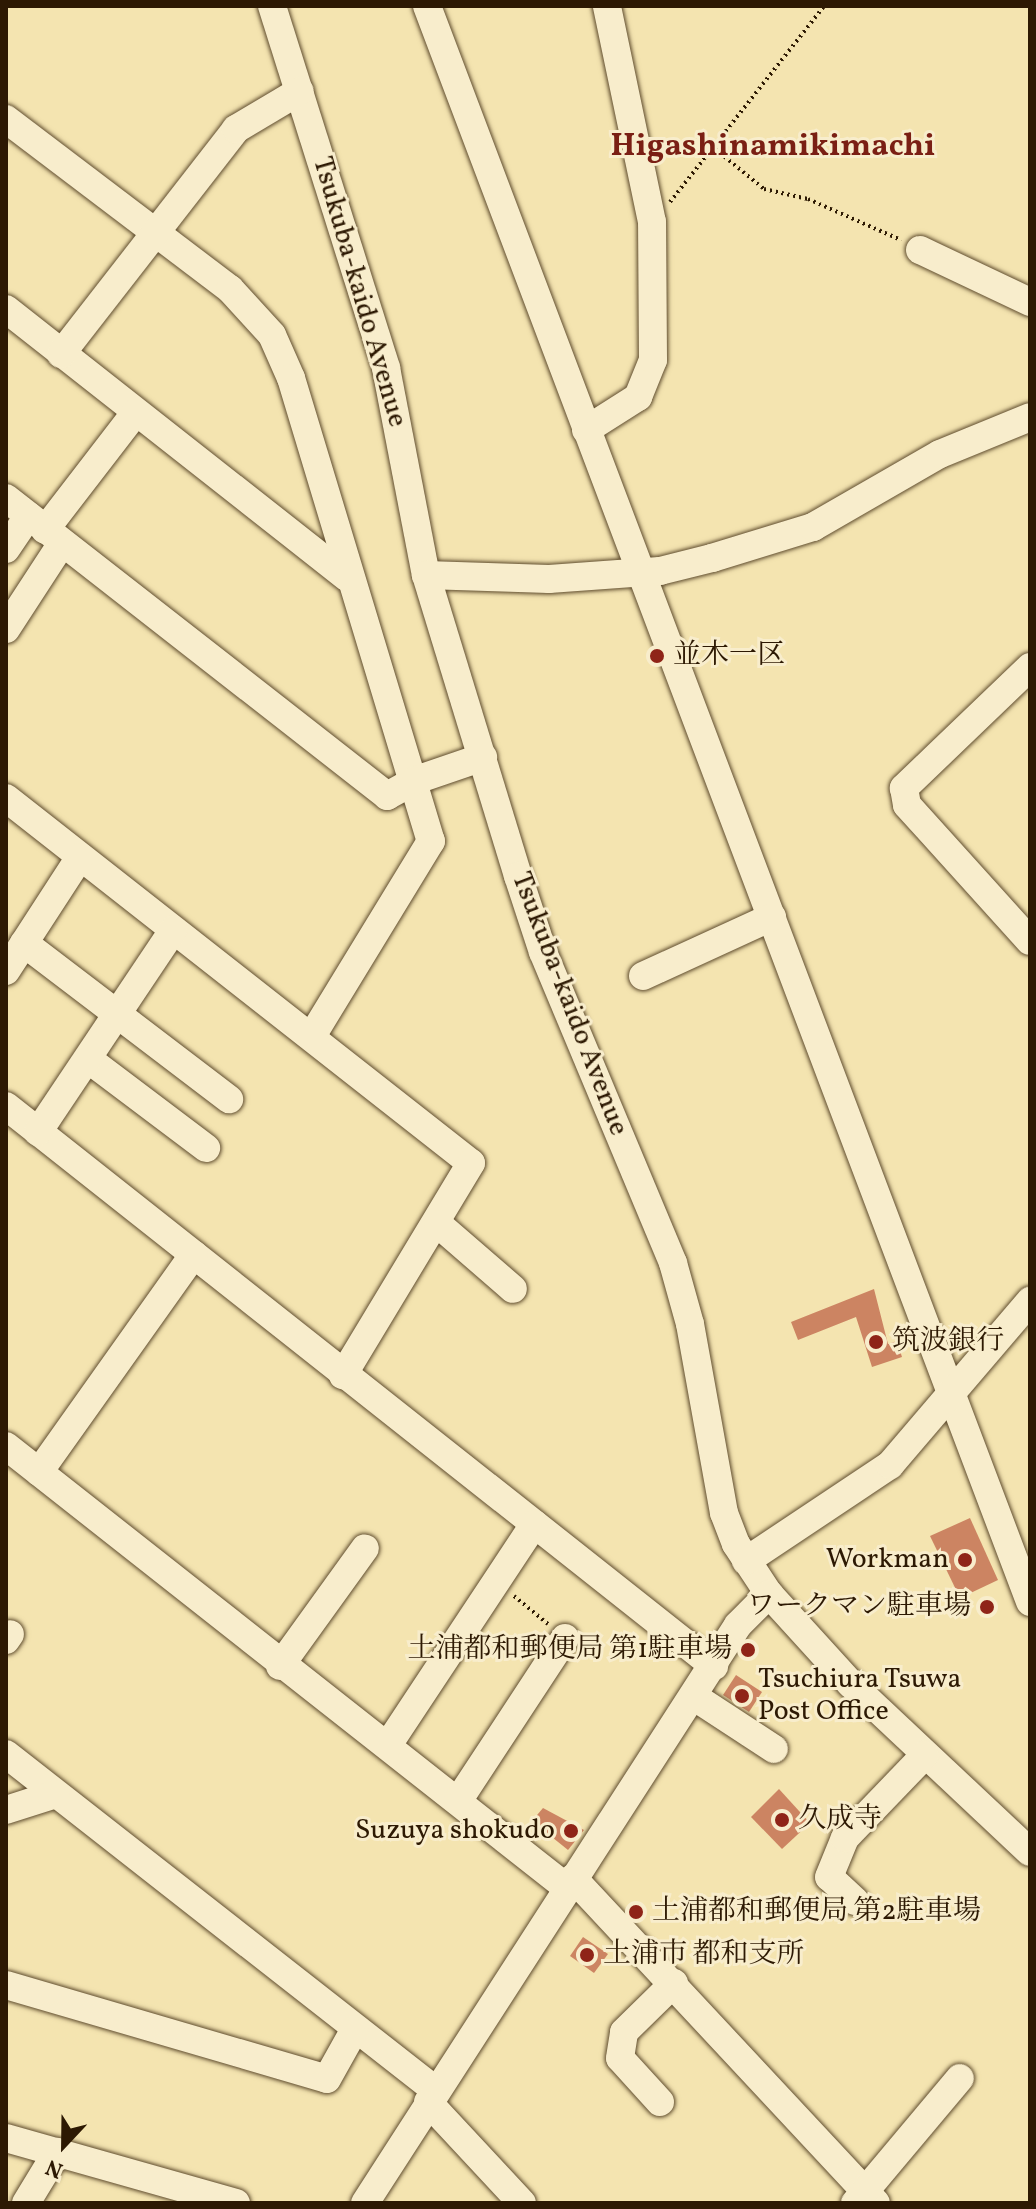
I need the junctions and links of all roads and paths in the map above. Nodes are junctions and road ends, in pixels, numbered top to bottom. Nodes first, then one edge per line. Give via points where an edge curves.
1 (272, 6) edge
2 (427, 6) edge
3 (607, 6) edge
4 (824, 6) edge
5 (300, 91) junction
6 (6, 119) edge
7 (715, 149) junction
8 (652, 222) junction
9 (154, 232) junction
10 (920, 250) joint
11 (1030, 302) edge
12 (6, 309) edge
13 (61, 354) junction
14 (135, 413) junction
15 (1030, 417) edge
16 (586, 430) junction
17 (6, 498) edge
18 (45, 530) junction
19 (6, 549) edge
20 (639, 570) junction
21 (426, 575) junction
22 (347, 577) junction
23 (6, 629) edge
24 (1030, 667) edge
25 (483, 757) junction
26 (416, 780) junction
27 (6, 798) edge
28 (80, 857) junction
29 (772, 917) junction
30 (173, 930) junction
31 (1030, 941) edge
32 (24, 943) junction
33 (6, 971) edge
34 (643, 976) dead end
35 (118, 1014) junction
36 (312, 1036) junction
37 (88, 1059) junction
38 (229, 1099) dead end
39 (6, 1106) edge
40 (38, 1132) junction
41 (206, 1148) dead end
42 (438, 1224) junction
43 (194, 1254) junction
44 (513, 1289) dead end
45 (1030, 1301) edge
46 (343, 1375) junction
47 (951, 1391) junction
48 (6, 1446) edge
49 (39, 1472) junction
50 (534, 1524) junction
51 (365, 1548) dead end
52 (746, 1561) junction
53 (496, 1581) junction
54 (769, 1594) junction
55 (1030, 1602) edge
56 (565, 1638) joint
57 (280, 1666) junction
58 (714, 1666) junction
59 (696, 1698) junction
60 (388, 1745) junction
61 (774, 1749) dead end
62 (6, 1754) edge
63 (925, 1755) junction
64 (56, 1794) junction
65 (458, 1801) junction
66 (6, 1810) edge
67 (1030, 1852) edge
68 (570, 1883) junction
69 (855, 1901) dead end
70 (674, 1983) junction
71 (6, 1985) edge
72 (355, 2029) junction
73 (960, 2078) dead end
74 (432, 2096) junction
75 (660, 2102) dead end
76 (6, 2138) edge
77 (57, 2152) junction
78 (865, 2199) edge
79 (26, 2203) edge
80 (236, 2203) edge
81 (365, 2203) edge
82 (522, 2203) edge

1 - 5 street, Tsukuba-kaido Avenue
2 - 16 street
3 - 8 street
4 - 7 path
5 - 9 street via 236,129
5 - 21 street, Tsukuba-kaido Avenue via 386,368
6 - 9 street
7 - 8 path
7 - 10 path via 764,189 820,204
8 - 16 street via 653,360 638,397
9 - 13 street
9 - 22 street via 230,289 272,335 291,378
10 - 11 street
12 - 13 street
13 - 14 street
14 - 18 street
14 - 22 street
15 - 20 street via 940,454 813,527 660,571
16 - 20 street
17 - 18 street
18 - 19 street
18 - 23 street
18 - 26 street via 387,796
20 - 21 street via 504,581
20 - 29 street
21 - 25 street, Tsukuba-kaido Avenue
22 - 26 street
24 - 31 street via 904,788 907,805
25 - 26 street
25 - 52 street, Tsukuba-kaido Avenue via 543,952 673,1263 690,1324 724,1513
26 - 36 street via 431,841
27 - 28 street
28 - 30 street
28 - 32 street
29 - 34 street
29 - 47 street
30 - 35 street
30 - 36 street
32 - 33 street
32 - 35 street
35 - 37 street
35 - 38 street
36 - 42 street via 471,1163
37 - 40 street
37 - 41 street
39 - 40 street
40 - 43 street
42 - 44 street
42 - 46 street
43 - 46 street
43 - 49 street
45 - 47 street
46 - 50 street
47 - 52 street via 890,1465
47 - 55 street
48 - 49 street
49 - 57 street
50 - 53 street
50 - 58 street
51 - 57 street
52 - 54 street, Tsukuba-kaido Avenue
53 - 56 path
53 - 60 street
54 - 58 street via 747,1613
54 - 63 street, Tsukuba-kaido Avenue
56 - 65 street
57 - 60 street
58 - 59 street
59 - 61 street
59 - 68 street
60 - 65 street
62 - 64 street
63 - 67 street, Tsukuba-kaido Avenue
63 - 69 street via 845,1838 829,1877
64 - 66 street
64 - 72 street
65 - 68 street
68 - 70 street
68 - 74 street
70 - 75 street via 624,2032 620,2058
70 - 78 street
71 - 72 street via 327,2079
72 - 74 street
73 - 78 street
74 - 81 street
74 - 82 street
76 - 77 street
77 - 79 street
77 - 80 street

